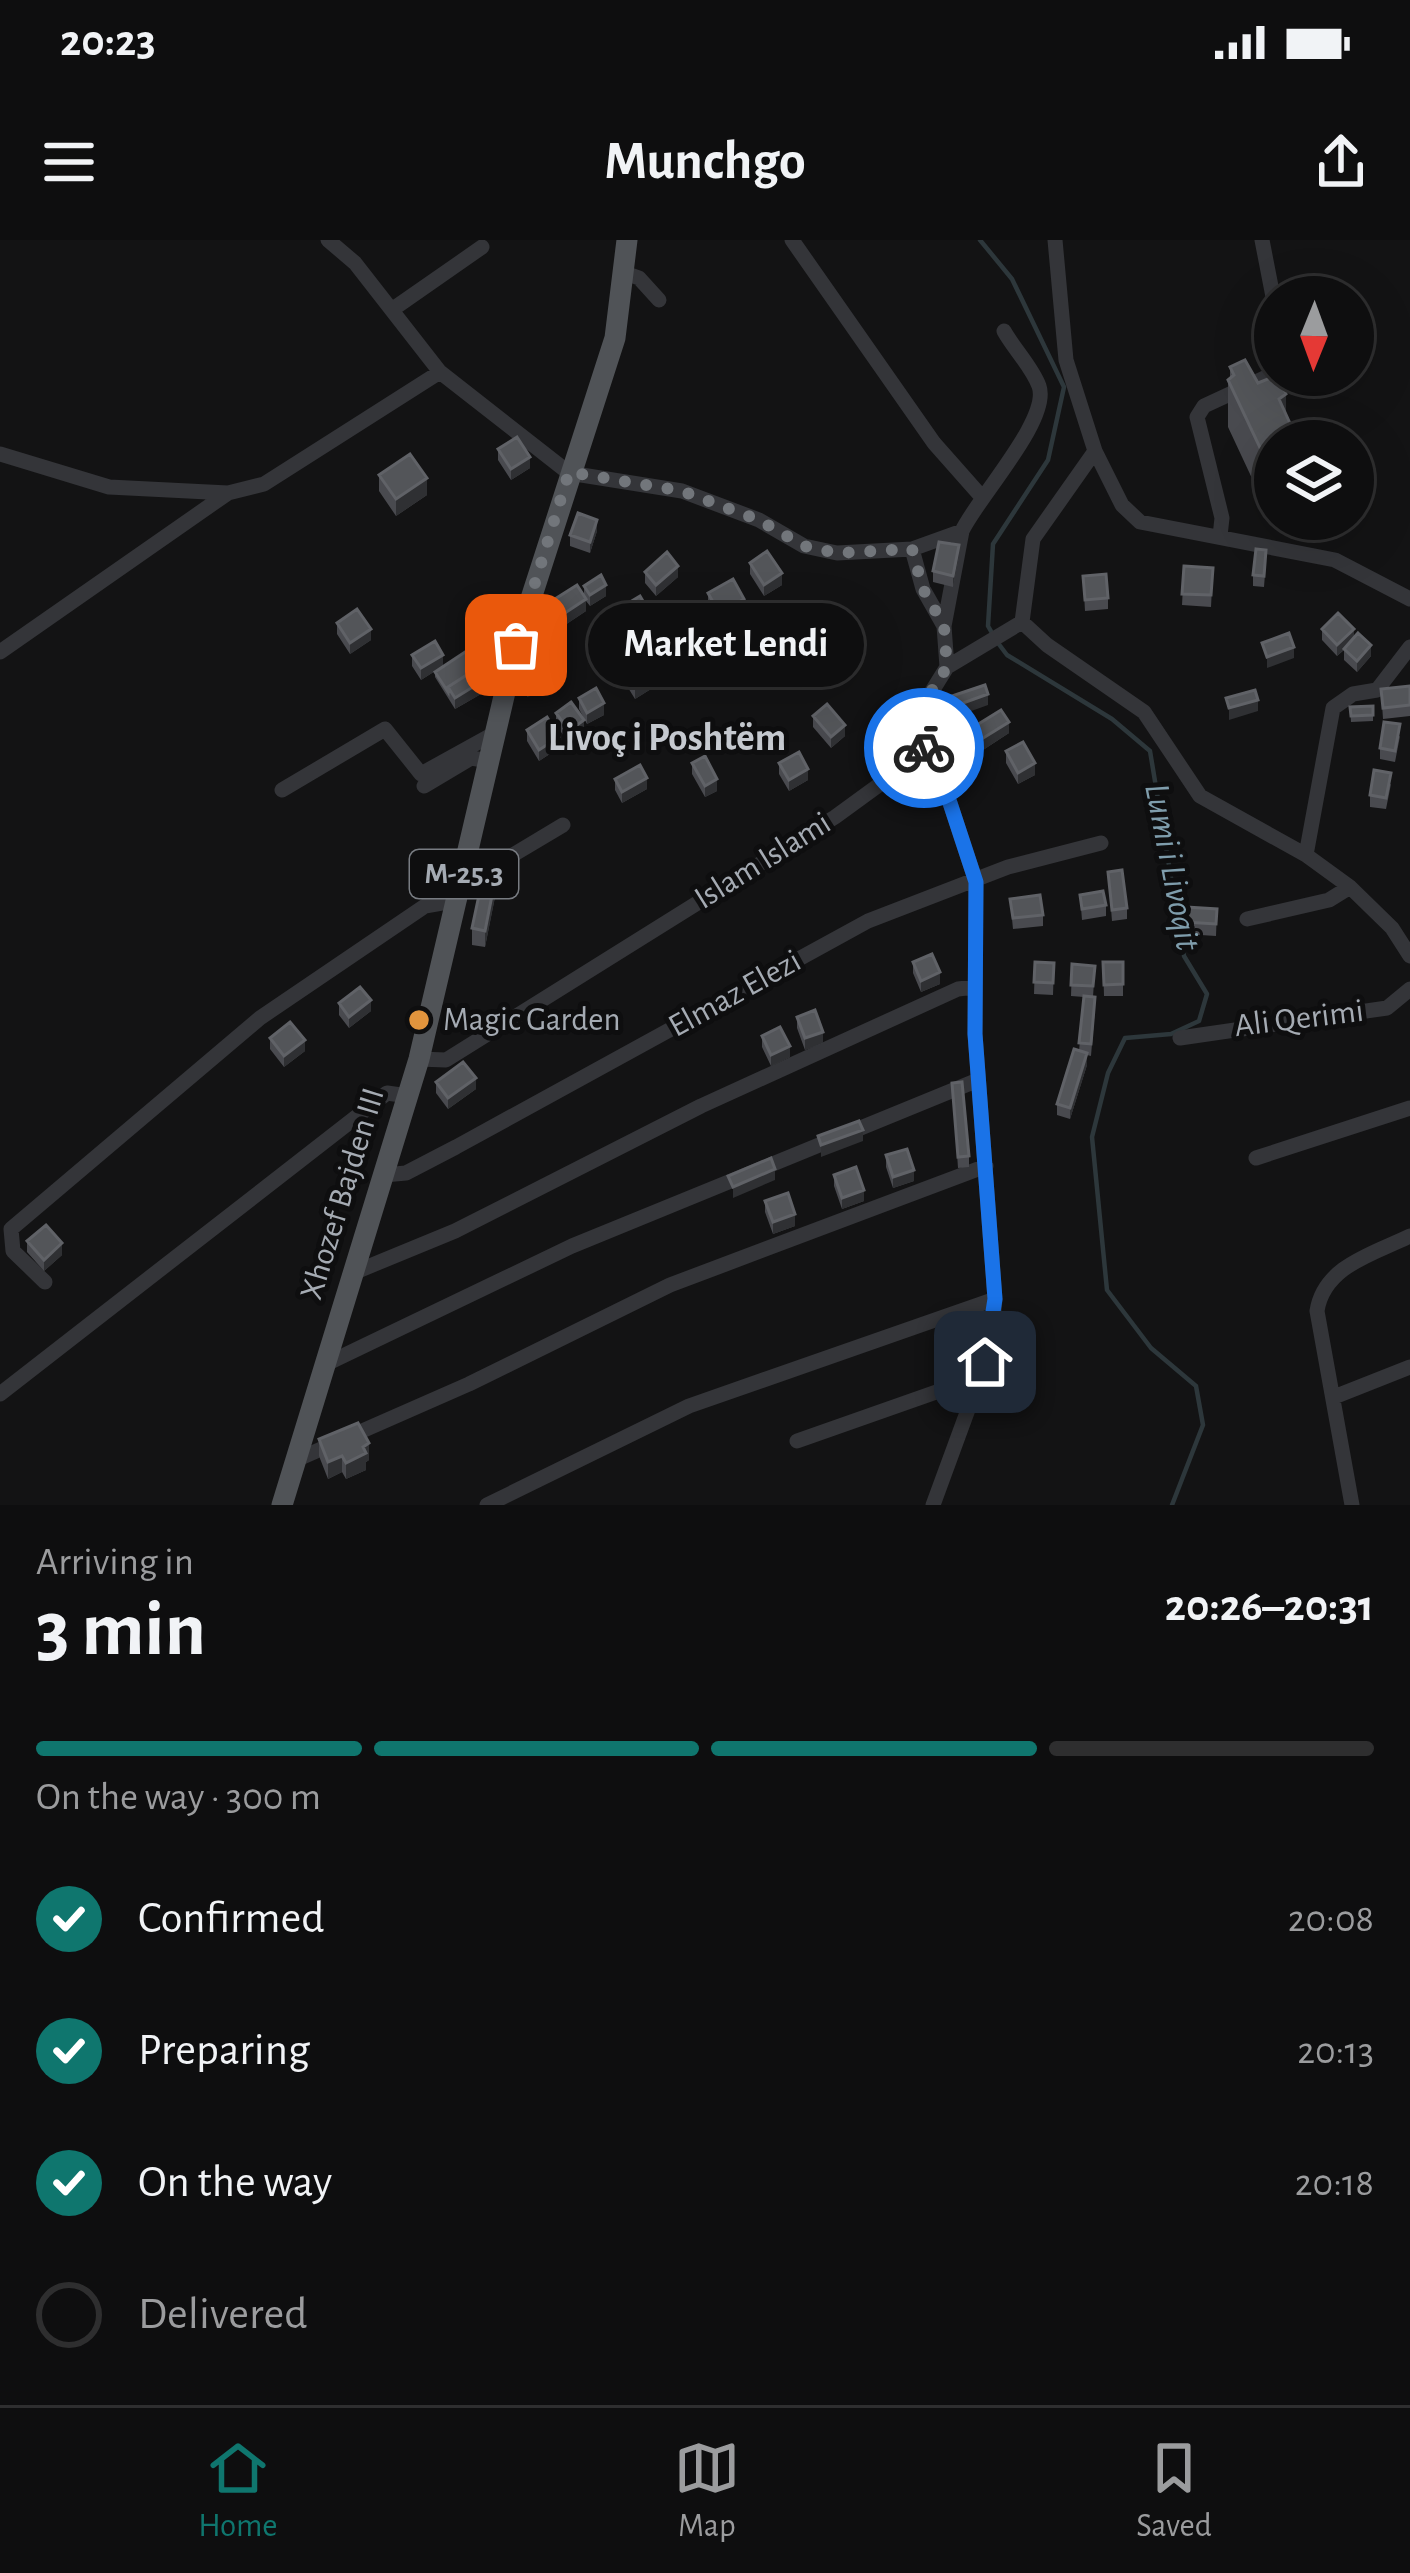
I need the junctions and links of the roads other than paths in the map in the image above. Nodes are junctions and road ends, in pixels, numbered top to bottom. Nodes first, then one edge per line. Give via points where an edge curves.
1 (328, 240) edge
2 (627, 240) edge
3 (792, 240) edge
4 (1055, 240) edge
5 (1262, 240) edge
6 (482, 247) dead end
7 (626, 272) junction
8 (1269, 276) edge
9 (659, 300) dead end
10 (394, 309) junction
11 (1004, 331) dead end
12 (440, 372) junction
13 (1254, 383) edge
14 (1095, 451) junction
15 (0, 454) edge
16 (569, 472) junction
17 (228, 493) junction
18 (980, 495) junction
19 (962, 531) junction
20 (1220, 536) junction
21 (912, 549) junction
22 (1410, 599) edge
23 (1017, 624) junction
24 (944, 626) junction
25 (1410, 646) edge
26 (0, 652) edge
27 (947, 667) junction
28 (495, 733) junction
29 (915, 739) junction
30 (490, 761) junction
31 (424, 786) dead end
32 (282, 790) dead end
33 (563, 825) dead end
34 (1101, 844) dead end
35 (1306, 855) junction
36 (464, 874) junction
37 (976, 882) junction
38 (1350, 887) junction
39 (459, 900) junction
40 (1247, 919) dead end
41 (1410, 956) edge
42 (975, 987) junction
43 (1410, 989) edge
44 (1180, 1039) dead end
45 (419, 1059) junction
46 (978, 1080) junction
47 (407, 1096) junction
48 (1410, 1108) edge
49 (1256, 1158) dead end
50 (986, 1166) junction
51 (384, 1175) junction
52 (1410, 1236) edge
53 (353, 1273) junction
54 (45, 1282) dead end
55 (995, 1299) junction
56 (324, 1365) junction
57 (1410, 1366) edge
58 (974, 1385) junction
59 (0, 1394) edge
60 (1334, 1397) junction
61 (797, 1441) dead end
62 (296, 1460) junction
63 (282, 1505) edge
64 (488, 1505) edge
65 (933, 1505) edge
66 (1352, 1505) edge

1 - 10 street
2 - 7 main road, Xhozef Bajden III / M-25.3
3 - 18 street
4 - 14 street via 1066,361
5 - 8 street
6 - 10 street
7 - 9 street
7 - 16 main road, Xhozef Bajden III / M-25.3 via 615,338
10 - 12 street
11 - 18 street via 1040,395 1012,458
12 - 16 street
12 - 17 street via 264,484
13 - 20 street via 1197,417
14 - 20 street via 1122,505 1140,522
14 - 23 street via 1033,539
15 - 17 street via 109,488
16 - 21 street via 682,491 804,546 837,553
16 - 28 main road, Xhozef Bajden III / M-25.3
17 - 26 street
18 - 19 street
19 - 21 street
19 - 24 street
20 - 22 street via 1335,560
21 - 24 street
23 - 27 street
23 - 35 street via 1144,712 1200,796
24 - 27 street
25 - 35 street via 1377,690 1333,708
27 - 29 street, Islam Islami
28 - 30 main road, Xhozef Bajden III / M-25.3
28 - 32 street via 421,774 385,729
29 - 37 street via 950,803
29 - 45 street, Islam Islami via 883,782 835,818 446,1060
30 - 31 street via 471,758
30 - 36 main road, Xhozef Bajden III / M-25.3
33 - 36 street via 482,874
34 - 37 street, Elmaz Elezi
35 - 38 street
36 - 39 main road, Xhozef Bajden III / M-25.3
37 - 42 street
37 - 51 street, Elmaz Elezi via 868,921 439,1156
38 - 40 street via 1329,900
38 - 41 street
39 - 45 main road, Xhozef Bajden III / M-25.3
39 - 54 street via 425,906 260,1018 11,1229 13,1251
42 - 46 street
42 - 53 street via 701,1106 455,1231
43 - 44 street, Ali Qerimi via 1388,1008
45 - 47 main road, Xhozef Bajden III / M-25.3
46 - 50 street
46 - 56 street via 594,1237
47 - 51 main road, Xhozef Bajden III / M-25.3
47 - 59 street via 387,1093
48 - 49 street
50 - 55 street
50 - 62 street via 670,1285
51 - 53 main road, Xhozef Bajden III / M-25.3
52 - 60 street via 1333,1274 1320,1289
53 - 56 main road, Xhozef Bajden III / M-25.3
55 - 58 street via 991,1347
55 - 64 street via 689,1406
56 - 62 main road, Xhozef Bajden III / M-25.3
57 - 60 street
58 - 61 street
58 - 65 street
60 - 66 street
62 - 63 main road, Xhozef Bajden III / M-25.3

